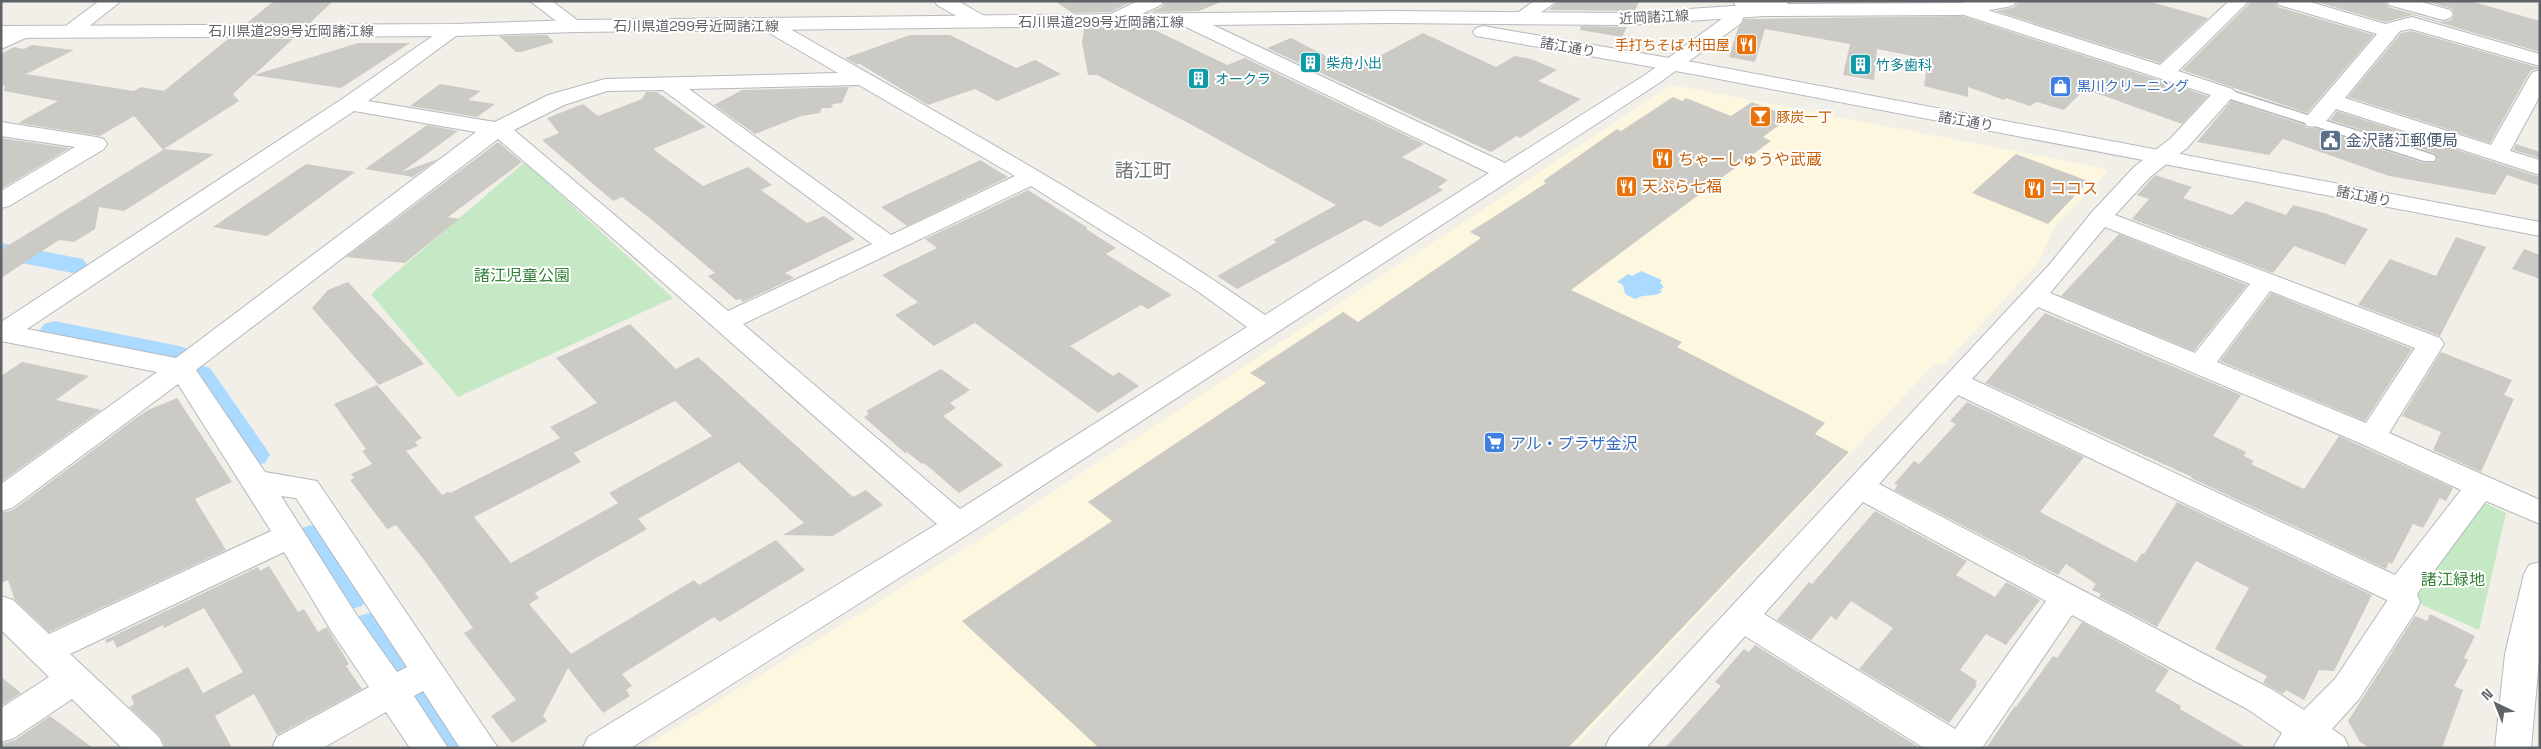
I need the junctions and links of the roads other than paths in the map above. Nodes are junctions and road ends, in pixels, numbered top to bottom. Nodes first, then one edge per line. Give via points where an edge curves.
1 (112, 1) edge
2 (540, 1) edge
3 (944, 1) edge
4 (1154, 1) edge
5 (1348, 1) edge
6 (1548, 1) edge
7 (2007, 1) edge
8 (2240, 1) edge
9 (2286, 1) edge
10 (2396, 1) edge
11 (1773, 6) edge
12 (1942, 6) edge
13 (1738, 7) edge
14 (1965, 9) junction
15 (1391, 17) junction
16 (1519, 19) junction
17 (1111, 21) junction
18 (1189, 21) junction
19 (981, 22) junction
20 (574, 26) junction
21 (771, 26) junction
22 (454, 30) junction
23 (2387, 31) junction
24 (1, 32) edge
25 (23, 32) junction
26 (70, 32) junction
27 (2540, 42) edge
28 (1, 43) edge
29 (2540, 60) edge
30 (1671, 65) junction
31 (2164, 73) junction
32 (2540, 76) edge
33 (864, 79) junction
34 (670, 85) junction
35 (2225, 93) junction
36 (2334, 101) junction
37 (350, 104) junction
38 (2315, 121) junction
39 (1, 129) edge
40 (500, 130) junction
41 (2497, 154) junction
42 (2160, 157) junction
43 (2429, 158) dead end
44 (2540, 168) edge
45 (1505, 172) junction
46 (1032, 178) junction
47 (1, 201) edge
48 (2100, 217) junction
49 (2540, 229) edge
50 (888, 244) junction
51 (2266, 280) junction
52 (2034, 296) junction
53 (725, 323) junction
54 (1264, 327) junction
55 (2, 334) edge
56 (2201, 364) junction
57 (181, 368) junction
58 (1954, 382) junction
59 (2372, 437) junction
60 (256, 481) junction
61 (1859, 487) junction
62 (2480, 487) junction
63 (1, 500) edge
64 (2540, 513) edge
65 (959, 525) junction
66 (290, 536) junction
67 (2540, 574) edge
68 (2400, 592) junction
69 (2067, 597) junction
70 (381, 603) junction
71 (1, 609) edge
72 (1741, 617) junction
73 (344, 624) junction
74 (45, 651) junction
75 (428, 672) junction
76 (74, 679) junction
77 (392, 692) junction
78 (1, 727) edge
79 (2310, 742) edge
80 (146, 748) edge
81 (290, 748) edge
82 (430, 748) edge
83 (480, 748) edge
84 (601, 748) edge
85 (1623, 748) edge
86 (1955, 748) edge
87 (1962, 748) edge
88 (2513, 748) edge

1 - 26 street
2 - 20 street
3 - 19 street
4 - 17 street
5 - 15 street
6 - 16 street
7 - 14 street, 近岡諸江線
8 - 31 street
9 - 23 street
10 - 27 street
11 - 12 street, 近岡諸江線
11 - 13 street, 近岡諸江線
12 - 14 street, 近岡諸江線
13 - 16 street, 近岡諸江線 via 1626,18
13 - 30 street via 1733,20
14 - 31 street
15 - 16 street, 近岡諸江線
15 - 18 street, 石川県道299号近岡諸江線
15 - 30 street, 諸江通り
17 - 18 street, 石川県道299号近岡諸江線
17 - 19 street, 石川県道299号近岡諸江線
18 - 45 street
19 - 21 street, 石川県道299号近岡諸江線
20 - 21 street, 石川県道299号近岡諸江線
20 - 22 street, 石川県道299号近岡諸江線
21 - 33 street
22 - 26 street, 石川県道299号近岡諸江線
22 - 37 street
23 - 29 street via 2412,23
23 - 36 street
24 - 25 street, 石川県道299号近岡諸江線
25 - 26 street, 石川県道299号近岡諸江線
25 - 28 street
30 - 42 street, 諸江通り
30 - 45 street
31 - 35 street
32 - 41 street
33 - 34 street
33 - 46 street
34 - 40 street via 605,85 556,100
34 - 50 street
35 - 38 lane
35 - 42 street via 2179,143
36 - 38 street
36 - 41 street
37 - 40 street
37 - 55 street
38 - 43 lane
39 - 47 street via 96,144
40 - 53 street
40 - 57 street via 482,138
41 - 44 street
42 - 48 street
42 - 49 street, 諸江通り
45 - 54 street
46 - 50 street
46 - 54 street via 1205,284
48 - 51 street
48 - 52 street
50 - 53 street
51 - 56 street
51 - 59 street via 2431,344
52 - 56 street
52 - 58 street
53 - 65 street
54 - 65 street
55 - 57 street
56 - 59 street
57 - 60 street
57 - 63 street
58 - 61 street
58 - 68 street
59 - 62 street
60 - 66 street
60 - 70 street via 306,489
61 - 69 street
61 - 72 street
62 - 64 street
62 - 68 street
65 - 84 street
66 - 73 street
66 - 74 street
67 - 88 street via 2522,654
68 - 79 street via 2404,602
69 - 79 street via 2261,700
69 - 87 street
70 - 73 street
70 - 75 street
71 - 74 street
72 - 85 street
72 - 86 street
73 - 77 street
74 - 76 street
75 - 77 street
75 - 83 street
76 - 78 street
76 - 80 street
77 - 81 street
77 - 82 street

